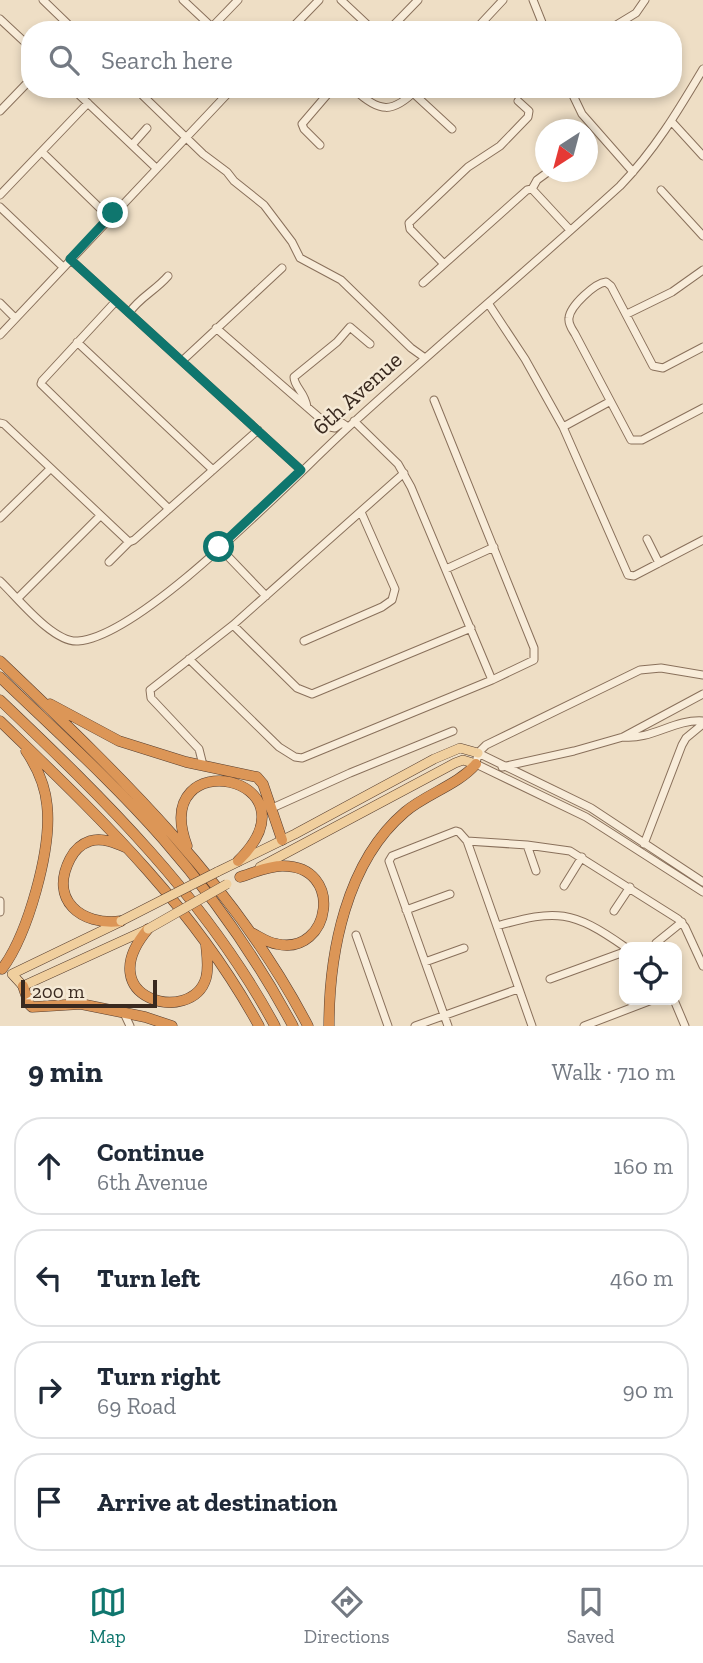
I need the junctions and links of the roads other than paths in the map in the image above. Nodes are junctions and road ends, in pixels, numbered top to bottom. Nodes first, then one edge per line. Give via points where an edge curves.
1 (43, 0) edge
2 (183, 0) edge
3 (238, 0) edge
4 (319, 0) edge
5 (341, 0) edge
6 (418, 0) edge
7 (503, 0) edge
8 (533, 0) edge
9 (645, 0) edge
10 (0, 19) edge
11 (65, 21) edge
12 (205, 21) edge
13 (220, 21) edge
14 (299, 21) edge
15 (363, 21) edge
16 (398, 21) edge
17 (483, 21) edge
18 (541, 21) edge
19 (623, 21) edge
20 (21, 39) edge
21 (703, 69) edge
22 (21, 89) edge
23 (83, 98) edge
24 (145, 98) edge
25 (223, 98) edge
26 (324, 98) edge
27 (365, 98) edge
28 (407, 98) edge
29 (422, 98) edge
30 (574, 98) edge
31 (518, 101) dead end
32 (88, 103) junction
33 (0, 111) edge
34 (672, 122) junction
35 (147, 128) dead end
36 (452, 129) dead end
37 (186, 137) junction
38 (132, 145) junction
39 (320, 145) dead end
40 (42, 152) junction
41 (703, 156) edge
42 (156, 168) junction
43 (633, 172) junction
44 (536, 182) edge
45 (532, 189) junction
46 (661, 190) dead end
47 (0, 195) edge
48 (0, 207) edge
49 (109, 217) junction
50 (570, 230) junction
51 (703, 236) edge
52 (70, 259) junction
53 (444, 264) junction
54 (63, 267) junction
55 (282, 268) dead end
56 (703, 270) edge
57 (167, 275) dead end
58 (423, 283) dead end
59 (116, 301) junction
60 (0, 303) edge
61 (488, 303) junction
62 (129, 313) junction
63 (626, 314) junction
64 (15, 318) junction
65 (216, 328) junction
66 (0, 335) edge
67 (77, 342) junction
68 (370, 344) dead end
69 (703, 347) edge
70 (425, 358) junction
71 (182, 361) junction
72 (434, 400) dead end
73 (609, 402) junction
74 (307, 408) junction
75 (703, 408) edge
76 (0, 423) edge
77 (351, 424) junction
78 (563, 427) junction
79 (258, 430) junction
80 (50, 468) junction
81 (213, 470) junction
82 (301, 470) junction
83 (404, 472) junction
84 (169, 509) junction
85 (361, 512) junction
86 (100, 516) junction
87 (0, 519) edge
88 (647, 539) dead end
89 (703, 540) edge
90 (129, 542) junction
91 (219, 547) junction
92 (494, 547) junction
93 (109, 562) dead end
94 (659, 563) junction
95 (446, 569) junction
96 (0, 581) edge
97 (266, 596) junction
98 (18, 598) junction
99 (233, 625) junction
100 (471, 628) junction
101 (304, 641) dead end
102 (189, 659) junction
103 (0, 661) edge
104 (703, 675) edge
105 (0, 677) edge
106 (492, 680) junction
107 (703, 694) edge
108 (37, 696) junction
109 (0, 700) edge
110 (0, 721) edge
111 (703, 722) edge
112 (453, 731) dead end
113 (15, 736) junction
114 (623, 737) junction
115 (478, 753) junction
116 (203, 765) junction
117 (480, 766) junction
118 (502, 766) junction
119 (270, 809) junction
120 (282, 840) junction
121 (467, 841) junction
122 (644, 844) junction
123 (527, 845) junction
124 (130, 849) junction
125 (190, 853) junction
126 (582, 857) junction
127 (238, 861) junction
128 (536, 871) dead end
129 (240, 877) junction
130 (703, 882) edge
131 (564, 886) dead end
132 (630, 887) junction
133 (703, 892) edge
134 (450, 894) dead end
135 (0, 901) edge
136 (406, 910) junction
137 (614, 911) dead end
138 (0, 912) edge
139 (121, 921) junction
140 (682, 922) junction
141 (497, 926) junction
142 (148, 929) junction
143 (250, 931) junction
144 (356, 935) dead end
145 (206, 941) junction
146 (657, 942) edge
147 (619, 946) edge
148 (464, 948) dead end
149 (619, 952) edge
150 (425, 962) junction
151 (703, 966) edge
152 (1, 970) edge
153 (12, 974) junction
154 (550, 979) dead end
155 (23, 986) junction
156 (518, 989) junction
157 (642, 1005) edge
158 (676, 1005) edge
159 (124, 1013) junction
160 (444, 1016) junction
161 (606, 1022) edge
162 (130, 1026) edge
163 (172, 1026) edge
164 (259, 1026) edge
165 (275, 1026) edge
166 (293, 1026) edge
167 (308, 1026) edge
168 (329, 1026) edge
169 (388, 1026) edge
170 (415, 1026) edge
171 (448, 1026) edge
172 (532, 1026) edge
173 (584, 1026) edge
174 (685, 1026) edge

1 - 11 street
2 - 12 street
3 - 13 street
4 - 14 street
5 - 15 street
6 - 16 street
7 - 17 street
8 - 18 street
9 - 19 street
10 - 20 street
21 - 34 street, 6th Avenue
22 - 33 street
23 - 32 street
24 - 37 street
25 - 37 street
26 - 39 street via 302,124
27 - 28 street via 384,108
29 - 36 street
30 - 43 street via 582,114
31 - 53 street via 529,111 528,117 409,223
32 - 38 street
32 - 40 street
34 - 41 street
34 - 43 street, 6th Avenue
35 - 38 street
37 - 42 street
37 - 70 street via 264,205 300,258 341,280
38 - 42 street
40 - 47 street
40 - 49 street
42 - 49 street
43 - 50 street, 6th Avenue
44 - 45 street
45 - 50 street
45 - 53 street
46 - 51 street
48 - 54 street
49 - 52 street
50 - 61 street, 6th Avenue
52 - 54 street
52 - 59 street
53 - 58 street
54 - 64 street
55 - 65 street
56 - 63 street via 672,292
57 - 62 street
59 - 62 street
59 - 67 street
60 - 64 street
61 - 70 street, 6th Avenue
61 - 78 street
62 - 71 street
63 - 69 street via 658,368
63 - 73 street via 611,286 602,281 570,312 571,328
64 - 66 street
65 - 71 street
65 - 74 street
67 - 81 street
67 - 84 street via 42,381 42,387
68 - 74 street via 350,327 294,377 306,396
70 - 77 street, 6th Avenue
71 - 79 street
72 - 92 street
73 - 75 street via 634,442
73 - 78 street
74 - 77 street via 330,427
76 - 80 street
77 - 82 street, 6th Avenue
77 - 83 street
78 - 94 street via 628,575
79 - 81 street
79 - 82 street
80 - 86 street
80 - 87 street
81 - 84 street
82 - 91 street, 6th Avenue
83 - 85 street
83 - 95 street
84 - 90 street
85 - 97 street
85 - 101 street via 394,596 383,607
86 - 90 street
86 - 98 street
88 - 94 street
89 - 94 street
90 - 93 street
91 - 97 street
91 - 98 street, 6th Avenue via 154,602 87,639 59,636
92 - 95 street
92 - 106 street via 535,656 530,663
95 - 100 street
96 - 98 street, 6th Avenue
97 - 99 street
99 - 100 street via 297,688 312,694
99 - 102 street
100 - 106 street
102 - 106 street via 279,747 299,758
102 - 116 street via 152,687 150,694 199,749
103 - 108 highway
104 - 115 street via 661,668 640,670
105 - 166 highway via 162,837 260,967
107 - 114 street
108 - 116 highway via 119,741
108 - 125 highway
109 - 165 highway via 100,796 171,873 208,919
110 - 113 highway
111 - 114 street via 692,720 659,732
111 - 122 street via 682,745
112 - 119 street
113 - 124 highway
113 - 152 highway via 44,788 47,831 28,921
114 - 118 street
115 - 117 street
115 - 118 street
115 - 120 main road via 460,748 434,759
116 - 119 highway via 257,777
117 - 118 street
117 - 129 main road via 455,762
117 - 133 street via 586,817
117 - 168 highway via 404,813 371,852 345,911 333,962
118 - 122 street via 591,808
119 - 120 highway
120 - 127 main road
121 - 123 street
121 - 136 street via 456,831 390,858
121 - 141 street
122 - 130 street
123 - 126 street
123 - 128 street
124 - 139 highway via 114,842 90,841 73,853 64,876 67,902 78,912 93,920
124 - 145 highway
125 - 127 highway via 181,826 183,806 203,784 225,780 247,788 261,813 256,840
125 - 143 highway
126 - 131 street
126 - 132 street
127 - 139 main road, bridge
129 - 142 main road, bridge
129 - 143 highway via 269,868 296,868 309,873 325,899 320,922 304,940 279,945
132 - 137 street
132 - 140 street
134 - 136 street
135 - 138 street
136 - 150 street
139 - 153 main road
140 - 146 street
140 - 151 street
141 - 147 street via 534,915 557,914 591,926
141 - 156 street
142 - 145 highway via 131,954 129,972 143,997 159,1004 187,1002 201,989 208,964
142 - 155 main road
143 - 167 highway
144 - 169 street
145 - 164 highway
148 - 150 street
149 - 154 street
150 - 160 street
152 - 153 street
153 - 155 main road
155 - 159 highway via 33,1007 81,1004
156 - 160 street
156 - 172 street
157 - 161 street
158 - 174 street
159 - 162 street
159 - 163 highway
160 - 170 street
160 - 171 street
161 - 173 street

